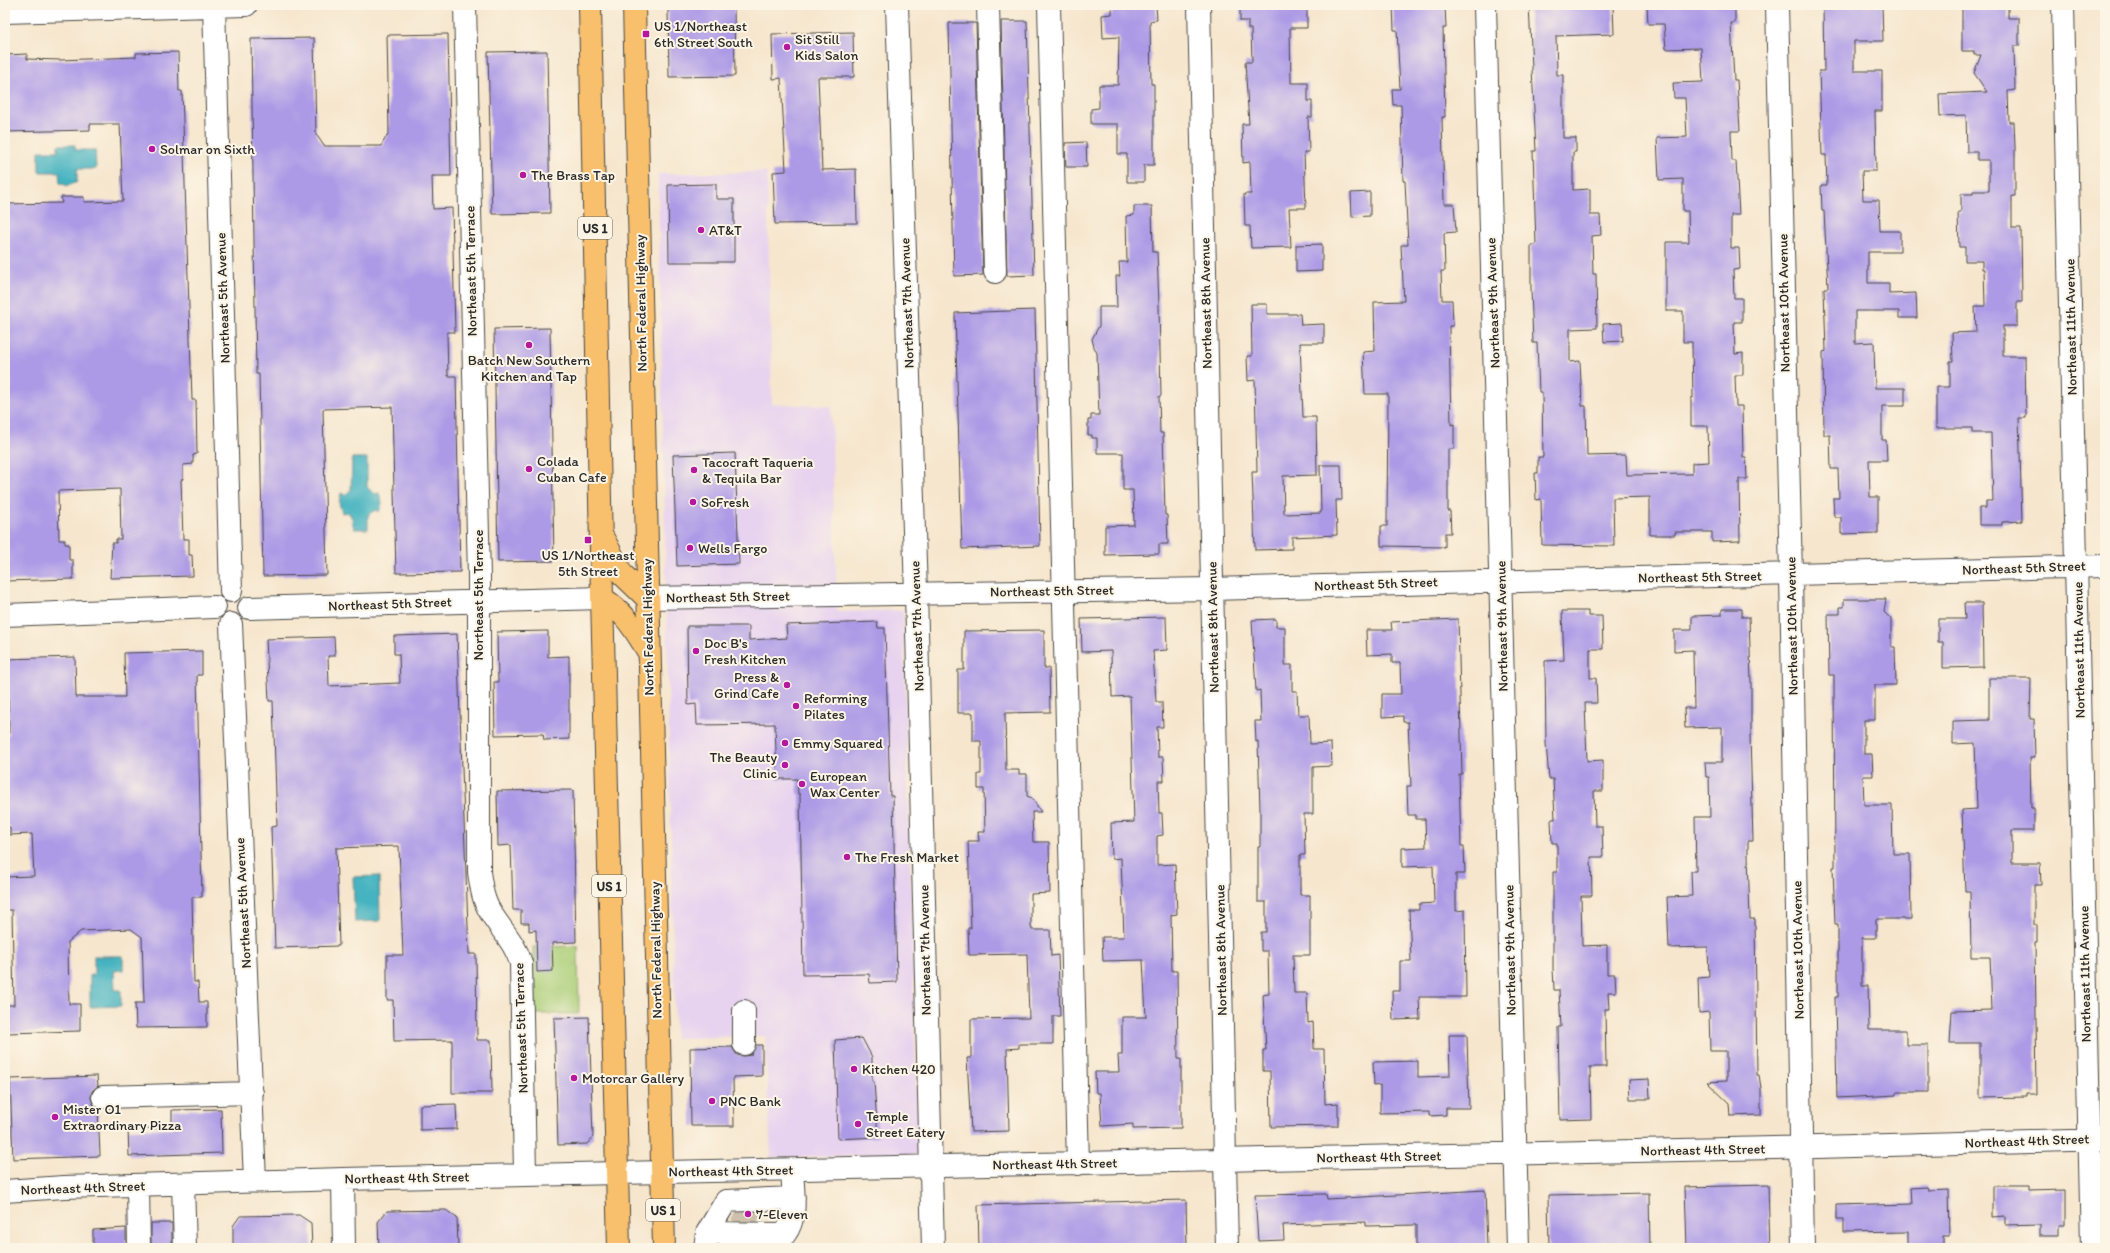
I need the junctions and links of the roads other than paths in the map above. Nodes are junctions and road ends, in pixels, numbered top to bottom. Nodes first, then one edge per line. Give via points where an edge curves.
1 (214, 5) edge
2 (246, 5) edge
3 (465, 5) edge
4 (590, 5) edge
5 (634, 5) edge
6 (897, 5) edge
7 (988, 5) edge
8 (1049, 5) edge
9 (1200, 5) edge
10 (1485, 5) edge
11 (1777, 5) edge
12 (2063, 5) edge
13 (5, 12) edge
14 (995, 272) dead end
15 (601, 535) junction
16 (2077, 566) junction
17 (2105, 566) edge
18 (1791, 575) junction
19 (1501, 580) junction
20 (1212, 589) junction
21 (1064, 590) junction
22 (231, 591) junction
23 (916, 593) junction
24 (602, 598) junction
25 (647, 598) junction
26 (479, 601) junction
27 (215, 608) junction
28 (249, 608) junction
29 (5, 615) edge
30 (231, 624) junction
31 (649, 652) junction
32 (744, 1011) dead end
33 (744, 1044) dead end
34 (252, 1093) junction
35 (104, 1097) dead end
36 (2097, 1139) edge
37 (1802, 1148) junction
38 (1516, 1154) junction
39 (1226, 1161) junction
40 (1078, 1164) junction
41 (930, 1167) junction
42 (792, 1171) junction
43 (616, 1173) junction
44 (662, 1173) junction
45 (525, 1174) junction
46 (343, 1179) junction
47 (255, 1181) junction
48 (184, 1184) junction
49 (138, 1186) junction
50 (5, 1191) edge
51 (794, 1198) junction
52 (706, 1241) edge
53 (139, 1248) edge
54 (185, 1248) edge
55 (344, 1248) edge
56 (619, 1248) edge
57 (664, 1248) edge
58 (933, 1248) edge
59 (1228, 1248) edge
60 (1518, 1248) edge
61 (1804, 1248) edge
62 (2092, 1248) edge

1 - 2 street
1 - 13 street
1 - 22 street, Northeast 5th Avenue
3 - 26 street, Northeast 5th Terrace
4 - 15 main road, US 1
5 - 25 main road, North Federal Highway / US 1
6 - 23 street, Northeast 7th Avenue
7 - 14 street
8 - 21 street
9 - 20 street, Northeast 8th Avenue
10 - 19 street, Northeast 9th Avenue
11 - 18 street, Northeast 10th Avenue
12 - 16 street, Northeast 11th Avenue
15 - 24 main road, US 1
15 - 25 main road via 622,574
16 - 17 street, Northeast 5th Street
16 - 18 street, Northeast 5th Street
16 - 36 street, Northeast 11th Avenue
18 - 19 street, Northeast 5th Street
18 - 37 street, Northeast 10th Avenue
19 - 20 street, Northeast 5th Street
19 - 38 street, Northeast 9th Avenue
20 - 21 street, Northeast 5th Street
20 - 39 street, Northeast 8th Avenue
21 - 23 street, Northeast 5th Street
21 - 40 street
22 - 27 street via 219,597
22 - 28 street via 243,595
23 - 25 street, Northeast 5th Street
23 - 41 street, Northeast 7th Avenue
24 - 26 street, Northeast 5th Street
24 - 31 main road via 629,620
24 - 43 main road, US 1
25 - 31 main road, North Federal Highway / US 1
26 - 28 street, Northeast 5th Street
26 - 45 street, Northeast 5th Terrace via 479,872 490,912 517,949 521,963
27 - 29 street
27 - 30 street via 218,618
28 - 30 street via 244,620
30 - 34 street, Northeast 5th Avenue
31 - 44 main road, North Federal Highway / US 1
32 - 33 street
34 - 35 street
34 - 47 street, Northeast 5th Avenue
36 - 37 street, Northeast 4th Street
36 - 62 street, Northeast 11th Avenue
37 - 38 street, Northeast 4th Street
37 - 61 street, Northeast 10th Avenue
38 - 39 street, Northeast 4th Street
38 - 60 street, Northeast 9th Avenue
39 - 40 street, Northeast 4th Street
39 - 59 street, Northeast 8th Avenue
40 - 41 street, Northeast 4th Street
41 - 42 street, Northeast 4th Street
41 - 58 street, Northeast 7th Avenue
42 - 44 street, Northeast 4th Street
42 - 51 street
43 - 44 street, Northeast 4th Street
43 - 45 street, Northeast 4th Street
43 - 56 main road, US 1
44 - 57 main road, North Federal Highway / US 1
45 - 46 street, Northeast 4th Street
46 - 47 street, Northeast 4th Street
46 - 55 street
47 - 48 street, Northeast 4th Street
48 - 49 street, Northeast 4th Street
48 - 54 street
49 - 50 street, Northeast 4th Street
49 - 53 street
51 - 52 street via 757,1203 726,1201
51 - 52 street via 792,1226 785,1234 737,1230

